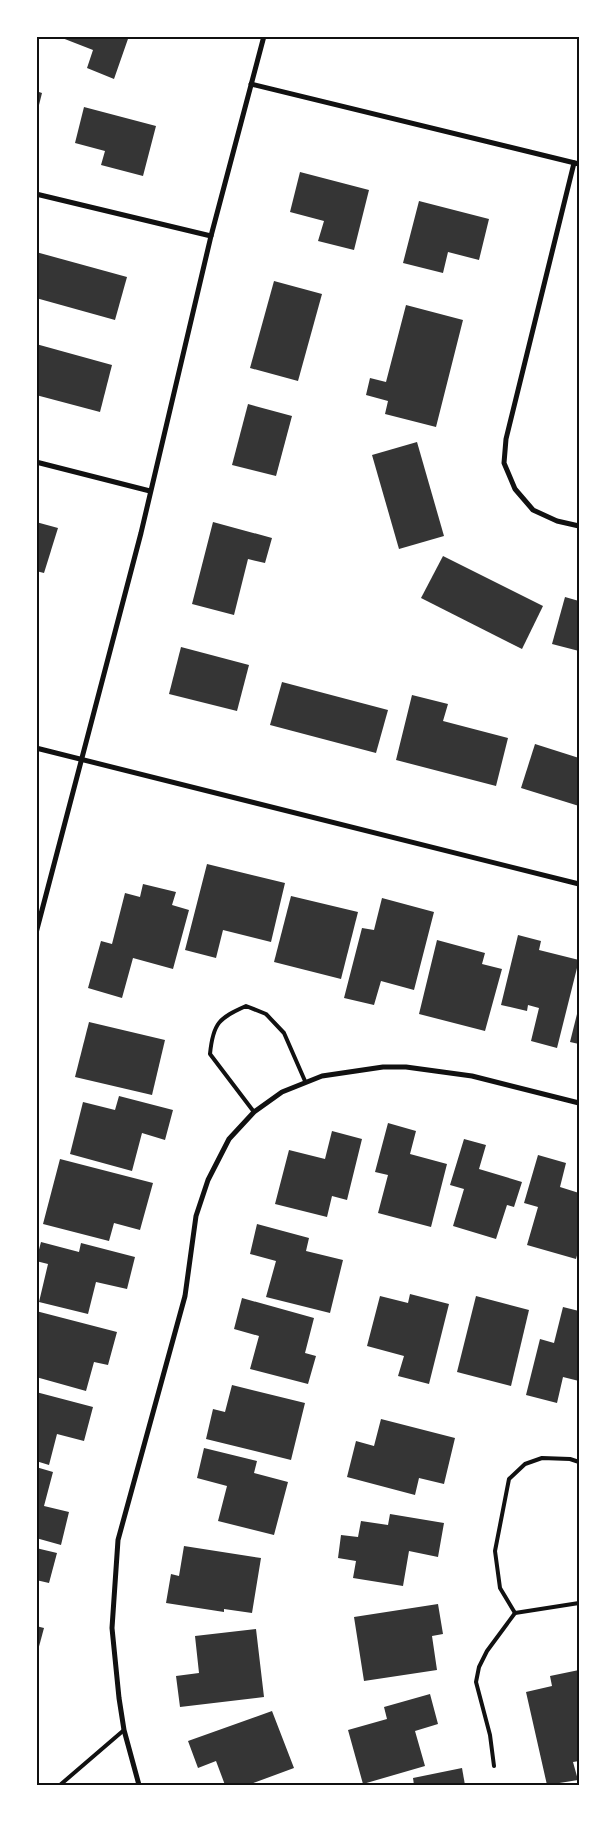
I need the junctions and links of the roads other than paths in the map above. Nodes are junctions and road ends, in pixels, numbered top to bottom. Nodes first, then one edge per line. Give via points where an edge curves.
1 (264, 36) edge
2 (251, 84) junction
3 (576, 164) edge
4 (36, 194) edge
5 (211, 236) junction
6 (36, 462) edge
7 (150, 491) junction
8 (579, 526) edge
9 (36, 748) edge
10 (81, 759) junction
11 (579, 884) edge
12 (36, 933) edge
13 (305, 1081) junction
14 (579, 1102) edge
15 (254, 1112) junction
16 (579, 1462) edge
17 (579, 1603) edge
18 (515, 1612) junction
19 (124, 1730) junction
20 (494, 1766) dead end
21 (60, 1785) edge
22 (139, 1785) edge

1 - 2 street
2 - 3 street
2 - 5 street
3 - 8 street via 506,440 504,462 515,489 533,510 557,521
4 - 5 street
5 - 7 street
6 - 7 street
7 - 10 street
9 - 10 street
10 - 11 street
10 - 12 street
13 - 14 street via 383,1067 406,1067 492,1080
13 - 15 street via 282,1092
13 - 15 lane via 284,1033 266,1014 246,1006 223,1016 211,1037 210,1054
15 - 19 street via 229,1139 208,1180 196,1216 186,1296 118,1540 112,1628
16 - 18 lane via 542,1458 526,1464 509,1478 495,1551 500,1588
17 - 18 lane
18 - 20 lane via 487,1651 476,1682 490,1734
19 - 21 lane
19 - 22 street

